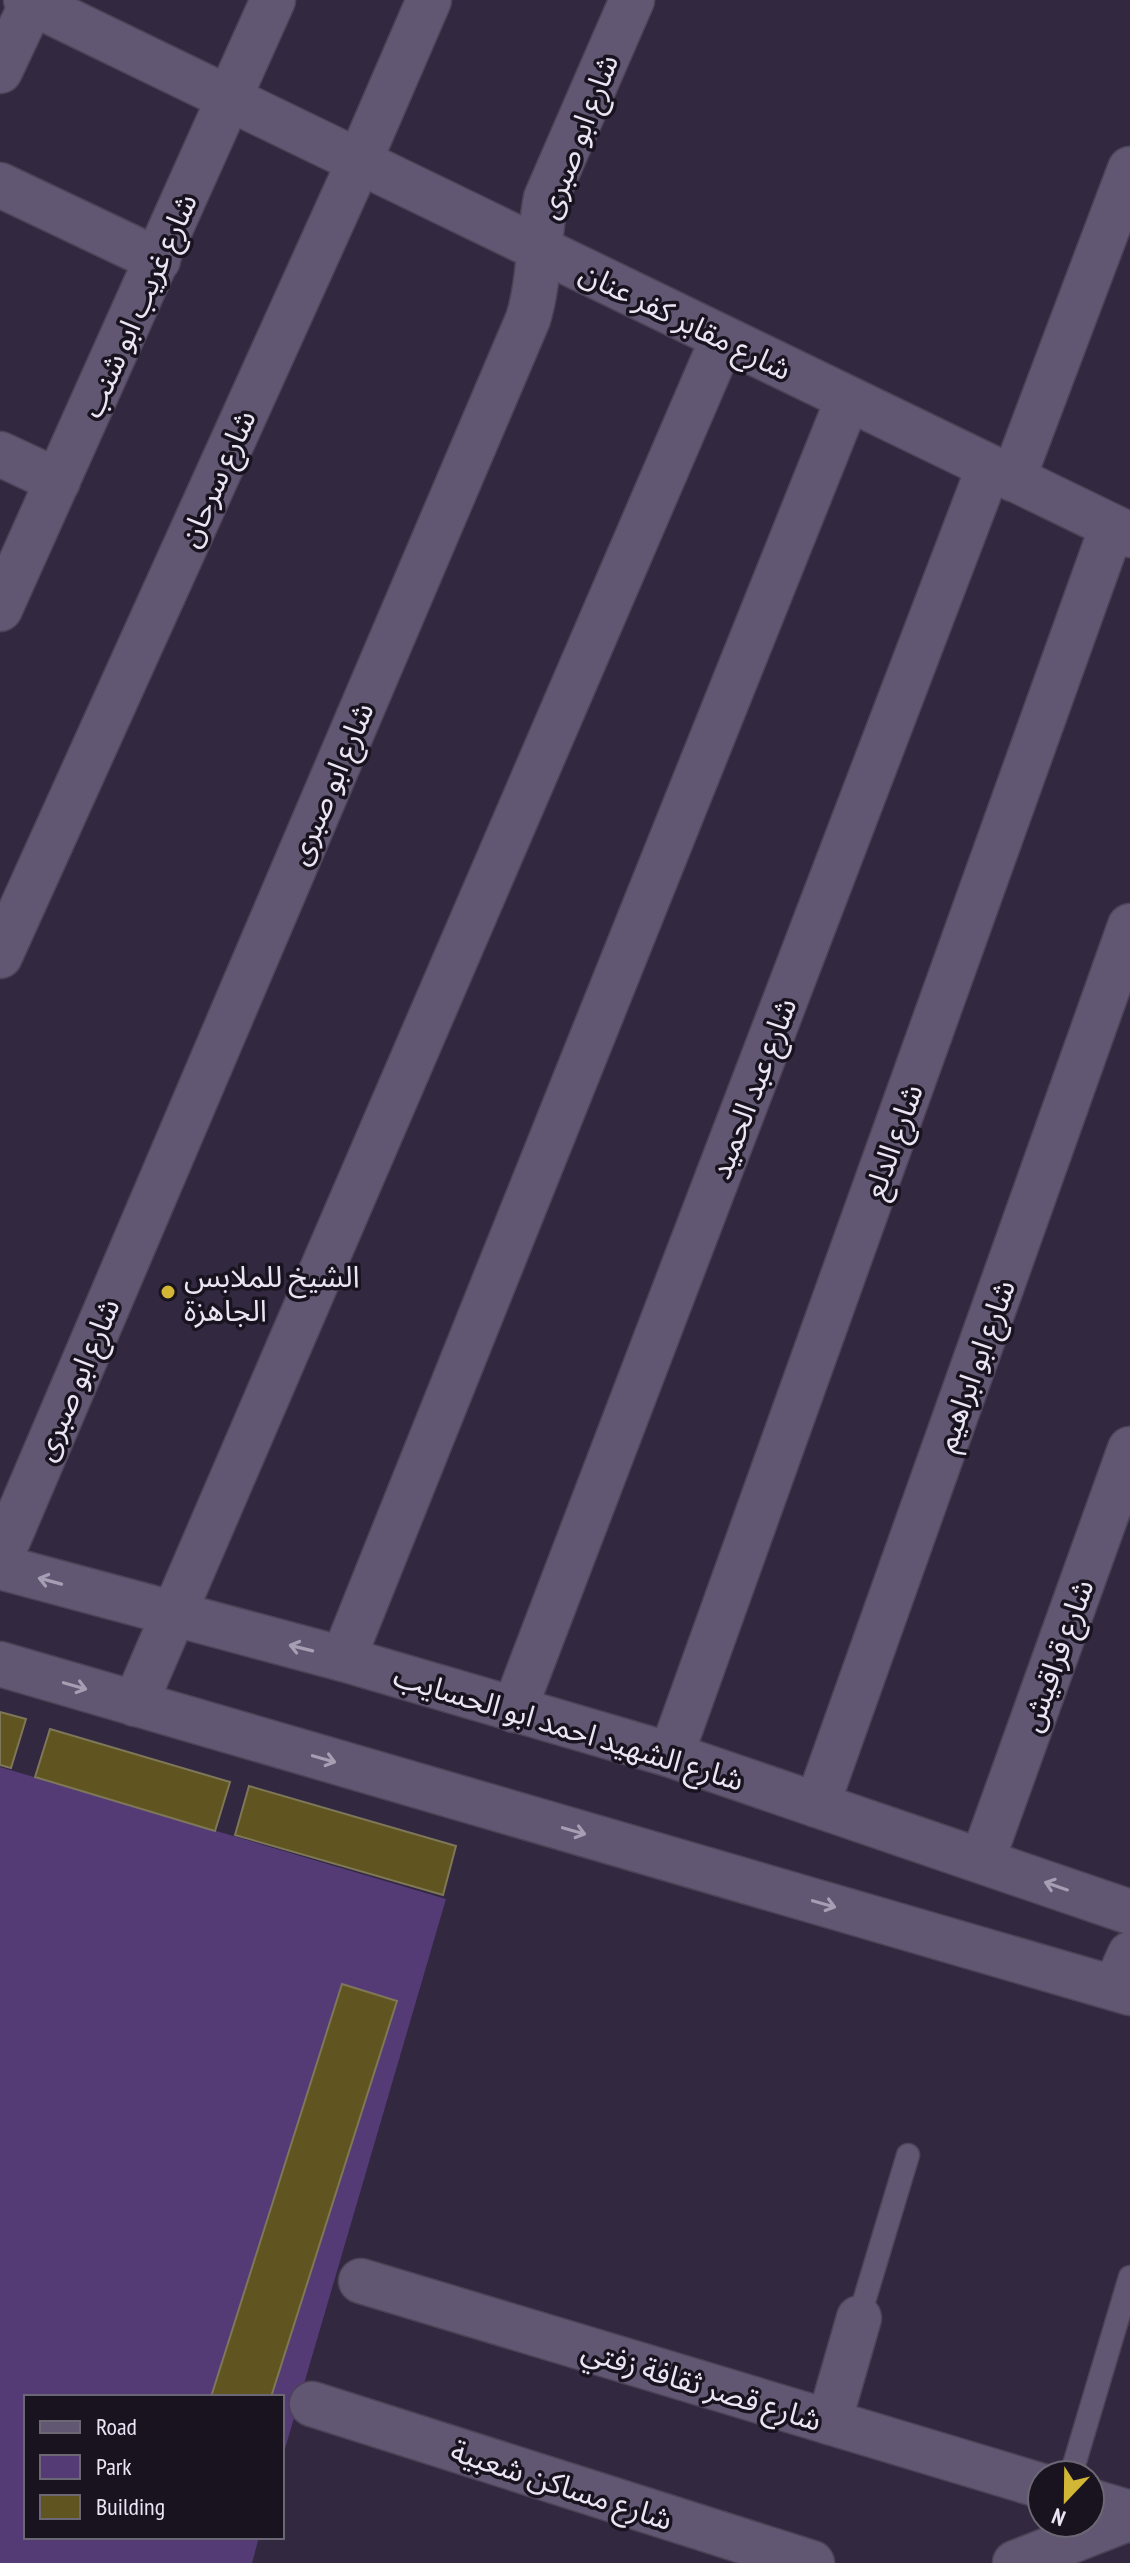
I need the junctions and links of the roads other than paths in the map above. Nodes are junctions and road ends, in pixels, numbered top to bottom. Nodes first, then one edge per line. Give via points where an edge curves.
1 (273, 0) edge
2 (429, 0) edge
3 (632, 0) edge
4 (29, 2) edge
5 (81, 12) edge
6 (0, 71) edge
7 (231, 99) junction
8 (359, 162) junction
9 (1130, 169) edge
10 (0, 185) edge
11 (539, 247) junction
12 (158, 260) junction
13 (723, 338) junction
14 (848, 399) junction
15 (0, 454) edge
16 (1001, 473) junction
17 (58, 481) junction
18 (1121, 531) edge
19 (0, 609) edge
20 (1130, 926) edge
21 (0, 956) edge
22 (1130, 1449) edge
23 (0, 1559) edge
24 (0, 1567) edge
25 (173, 1615) junction
26 (343, 1659) junction
27 (0, 1664) edge
28 (135, 1704) junction
29 (514, 1710) junction
30 (671, 1755) junction
31 (817, 1805) junction
32 (982, 1861) junction
33 (1130, 1912) edge
34 (1125, 1979) edge
35 (908, 2155) dead end
36 (1130, 2277) edge
37 (361, 2281) dead end
38 (859, 2318) joint
39 (312, 2404) dead end
40 (829, 2422) junction
41 (1076, 2459) edge
42 (1026, 2481) edge
43 (1106, 2507) edge
44 (1130, 2516) edge
45 (812, 2563) edge
46 (1015, 2563) edge

1 - 7 street, شارع غريب ابو شنب
2 - 8 street, شارع سرحان
3 - 11 street, شارع ابو صبرى via 546,198
4 - 5 street, شارع مقابر كفر عنان
4 - 6 street
5 - 7 street, شارع مقابر كفر عنان
7 - 8 street, شارع مقابر كفر عنان
7 - 12 street, شارع غريب ابو شنب
8 - 11 street, شارع مقابر كفر عنان
8 - 21 street, شارع سرحان
9 - 16 street, شارع عبد الحميد
10 - 12 street
11 - 13 street, شارع مقابر كفر عنان
11 - 23 street, شارع ابو صبرى via 528,319
12 - 17 street, شارع غريب ابو شنب
13 - 14 street, شارع مقابر كفر عنان
13 - 25 street
14 - 16 street, شارع مقابر كفر عنان
14 - 26 street
15 - 17 street
16 - 18 street, شارع مقابر كفر عنان
16 - 29 street, شارع عبد الحميد
17 - 19 street, شارع غريب ابو شنب
18 - 30 street, شارع الدلع
20 - 31 street, شارع ابو ابراهيم
22 - 32 street, شارع قراقيش
25 -> 24 street, شارع الشهيد احمد ابو الحسايب
26 -> 25 street, شارع الشهيد احمد ابو الحسايب
25 - 28 street
26 - 29 street, شارع الشهيد احمد ابو الحسايب
27 -> 28 street
28 -> 34 street
29 - 30 street, شارع الشهيد احمد ابو الحسايب
30 - 31 street, شارع الشهيد احمد ابو الحسايب
31 - 32 street, شارع الشهيد احمد ابو الحسايب
33 -> 32 street, شارع الشهيد احمد ابو الحسايب
35 - 38 lane
36 - 41 lane
37 - 40 street, شارع قصر ثقافة زفتي
38 - 40 street
39 - 45 street, شارع مساكن شعبية
40 - 42 street, شارع قصر ثقافة زفتي
43 - 44 street
44 - 46 street

